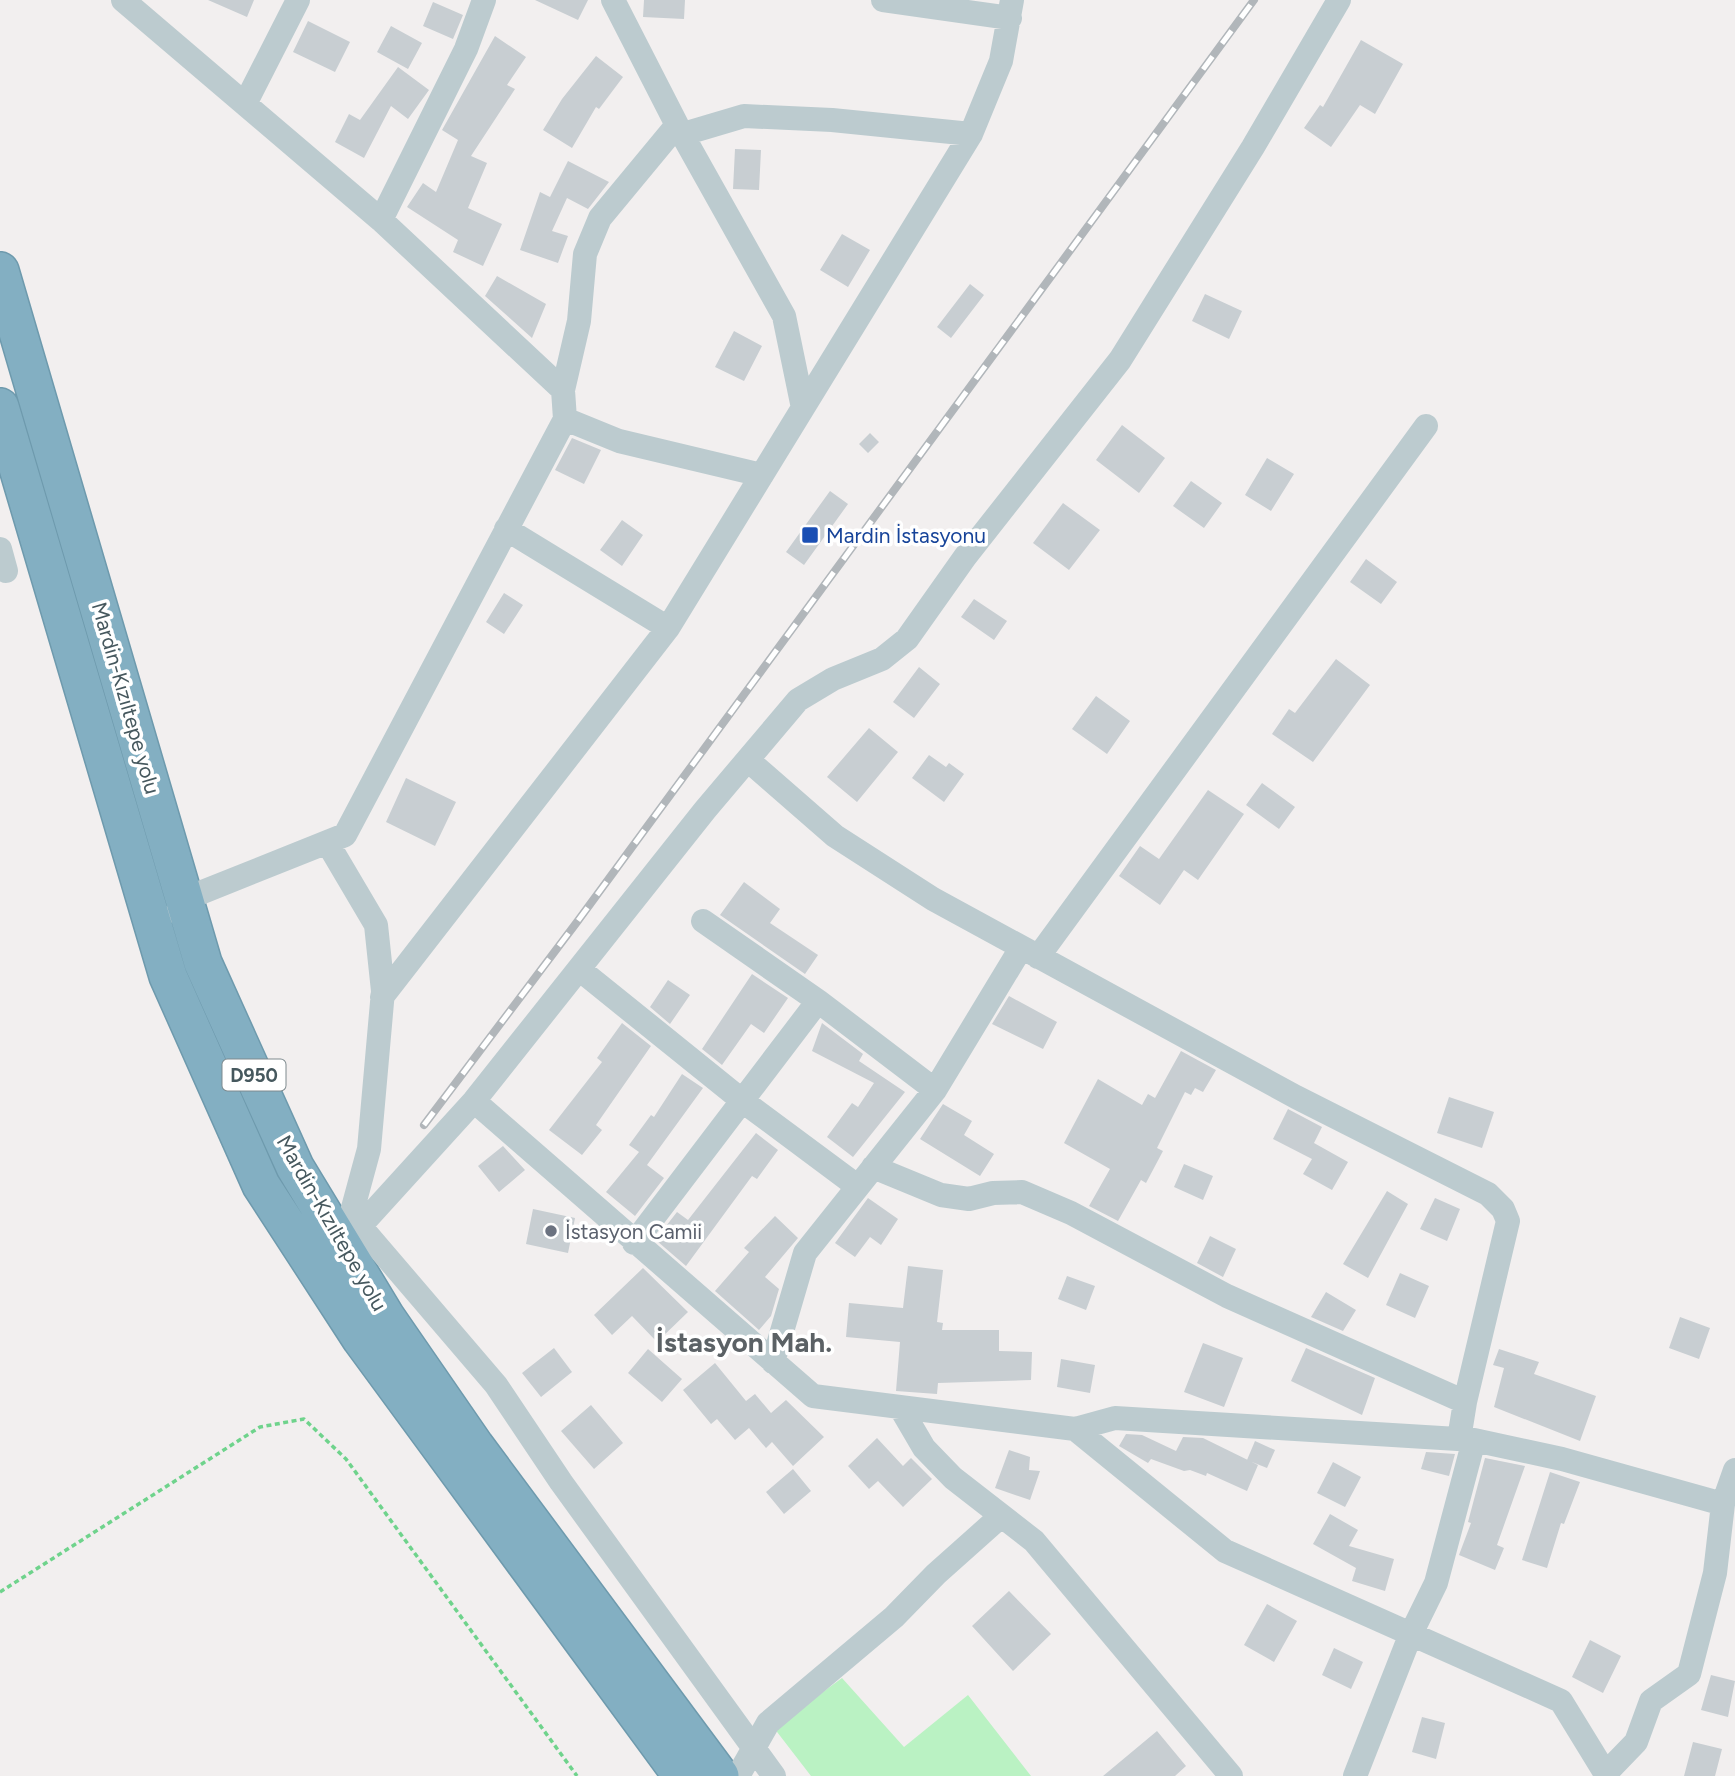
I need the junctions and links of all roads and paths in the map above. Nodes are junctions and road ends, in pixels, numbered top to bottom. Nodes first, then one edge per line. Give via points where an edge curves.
1 (123, 0) edge
2 (298, 0) edge
3 (484, 0) edge
4 (613, 0) edge
5 (883, 0) edge
6 (1339, 0) edge
7 (1011, 9) edge
8 (245, 104) junction
9 (678, 130) junction
10 (971, 134) junction
11 (381, 220) junction
12 (0, 271) edge
13 (562, 390) junction
14 (0, 407) edge
15 (803, 408) junction
16 (565, 419) junction
17 (1426, 426) dead end
18 (762, 475) junction
19 (506, 529) junction
20 (668, 628) junction
21 (749, 761) junction
22 (327, 842) junction
23 (185, 899) junction
24 (704, 921) dead end
25 (157, 942) junction
26 (1030, 953) junction
27 (579, 969) junction
28 (382, 997) junction
29 (818, 1001) junction
30 (935, 1090) junction
31 (474, 1101) junction
32 (744, 1102) junction
33 (865, 1176) junction
34 (351, 1236) junction
35 (634, 1243) junction
36 (773, 1362) junction
37 (1465, 1402) junction
38 (900, 1407) junction
39 (1075, 1429) junction
40 (1467, 1439) junction
41 (1735, 1470) edge
42 (1723, 1504) junction
43 (1001, 1516) junction
44 (1725, 1576) edge
45 (0, 1592) edge
46 (1410, 1636) junction
47 (754, 1748) junction
48 (1606, 1774) edge
49 (577, 1776) edge
50 (682, 1776) edge
51 (720, 1776) edge
52 (738, 1776) edge
53 (774, 1776) edge
54 (1231, 1776) edge
55 (1355, 1776) edge

1 - 8 street
2 - 8 street
3 - 11 street via 466,49
4 - 9 street
5 - 7 street
6 - 21 street via 1120,360 965,557 907,639 883,659 833,679 798,700
7 - 10 street via 1001,61
8 - 11 street
9 - 10 street via 744,116
9 - 13 street via 600,218 585,254 579,320
9 - 15 street via 784,316
10 - 15 street
11 - 13 street
12 - 23 highway, Mardin-Kızıltepe yolu / D950
13 - 16 street
14 - 25 highway, Mardin-Kızıltepe yolu / D950
15 - 18 street
16 - 18 street via 620,441
16 - 19 street
17 - 26 street
18 - 20 street
19 - 20 street
19 - 22 street via 345,835
20 - 28 street
21 - 26 street via 835,836 933,899
21 - 27 street
22 - 23 street
22 - 28 street via 376,925
23 - 25 street
23 - 34 highway, Mardin-Kızıltepe yolu / D950 via 203,963 295,1167
24 - 29 street
25 - 50 highway, Mardin-Kızıltepe yolu / D950 via 167,976 268,1196 361,1339
26 - 30 street
26 - 37 street via 1296,1097 1488,1194 1503,1209 1508,1221
27 - 31 street
27 - 32 street
28 - 34 street via 369,1149
29 - 30 street
29 - 32 street
30 - 33 street
31 - 34 street
31 - 35 street
32 - 33 street
32 - 35 street
33 - 36 street via 804,1252
33 - 37 street via 970,1199 1022,1192 1227,1296
34 - 47 street via 496,1385 569,1494
34 - 51 highway, Mardin-Kızıltepe yolu / D950 via 387,1317 475,1446
35 - 36 street
36 - 38 street via 813,1396
37 - 40 street
38 - 39 street
38 - 43 street via 924,1448
39 - 40 street via 1115,1418
39 - 46 street via 1225,1551
40 - 42 street via 1562,1459
40 - 46 street via 1436,1583
41 - 42 street
42 - 44 street
43 - 47 street via 894,1617 768,1723
43 - 54 street via 1034,1541
44 - 48 street via 1689,1674 1651,1701 1636,1742
45 - 49 path via 260,1427 304,1419 346,1460
46 - 48 street via 1561,1701
46 - 55 street
47 - 52 street
47 - 53 street

